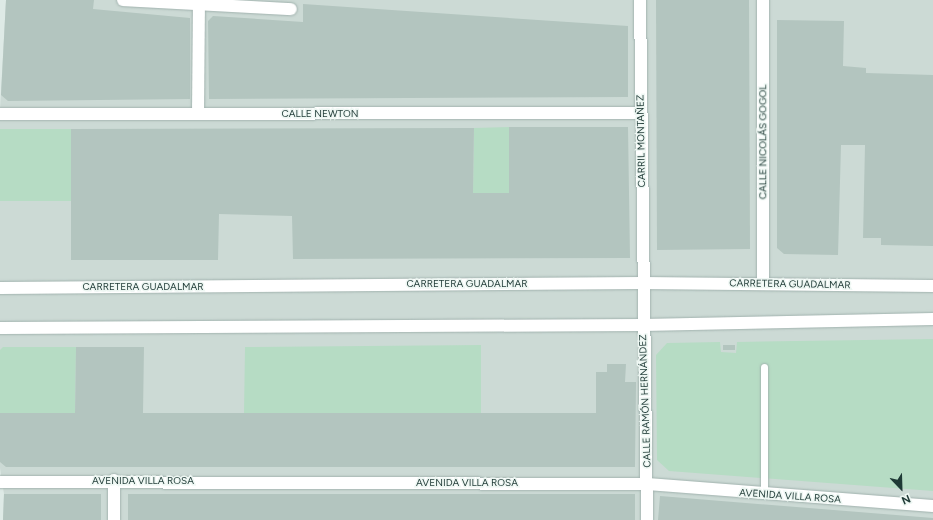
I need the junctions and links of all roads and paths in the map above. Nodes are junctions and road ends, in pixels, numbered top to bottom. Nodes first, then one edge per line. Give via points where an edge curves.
1 (123, 0) edge
2 (640, 0) edge
3 (763, 0) edge
4 (199, 5) junction
5 (291, 10) dead end
6 (640, 113) junction
7 (0, 114) edge
8 (198, 114) junction
9 (642, 283) junction
10 (763, 284) junction
11 (933, 286) edge
12 (0, 288) edge
13 (933, 319) edge
14 (642, 325) junction
15 (0, 328) edge
16 (764, 367) dead end
17 (114, 480) junction
18 (0, 482) edge
19 (647, 484) junction
20 (764, 495) junction
21 (933, 506) edge
22 (114, 520) edge
23 (647, 520) edge

1 - 4 street
2 - 6 street, CARRIL MONTAÑEZ
3 - 10 street, CALLE NICOLÁS GOGOL
4 - 5 street
4 - 8 street
6 - 8 street, CALLE NEWTON
6 - 9 street, CARRIL MONTAÑEZ
7 - 8 street, CALLE NEWTON
9 - 10 street, CARRETERA GUADALMAR
9 - 12 street, CARRETERA GUADALMAR
9 - 14 street, CALLE RAMÓN HERNÁNDEZ
10 - 11 street, CARRETERA GUADALMAR
13 - 14 street
14 - 15 street
14 - 19 street, CALLE RAMÓN HERNÁNDEZ
16 - 20 lane
17 - 18 street, AVENIDA VILLA ROSA
17 - 19 street, AVENIDA VILLA ROSA
17 - 22 street
19 - 20 street, AVENIDA VILLA ROSA
19 - 23 street, CALLE RAMÓN HERNÁNDEZ
20 - 21 street, AVENIDA VILLA ROSA

